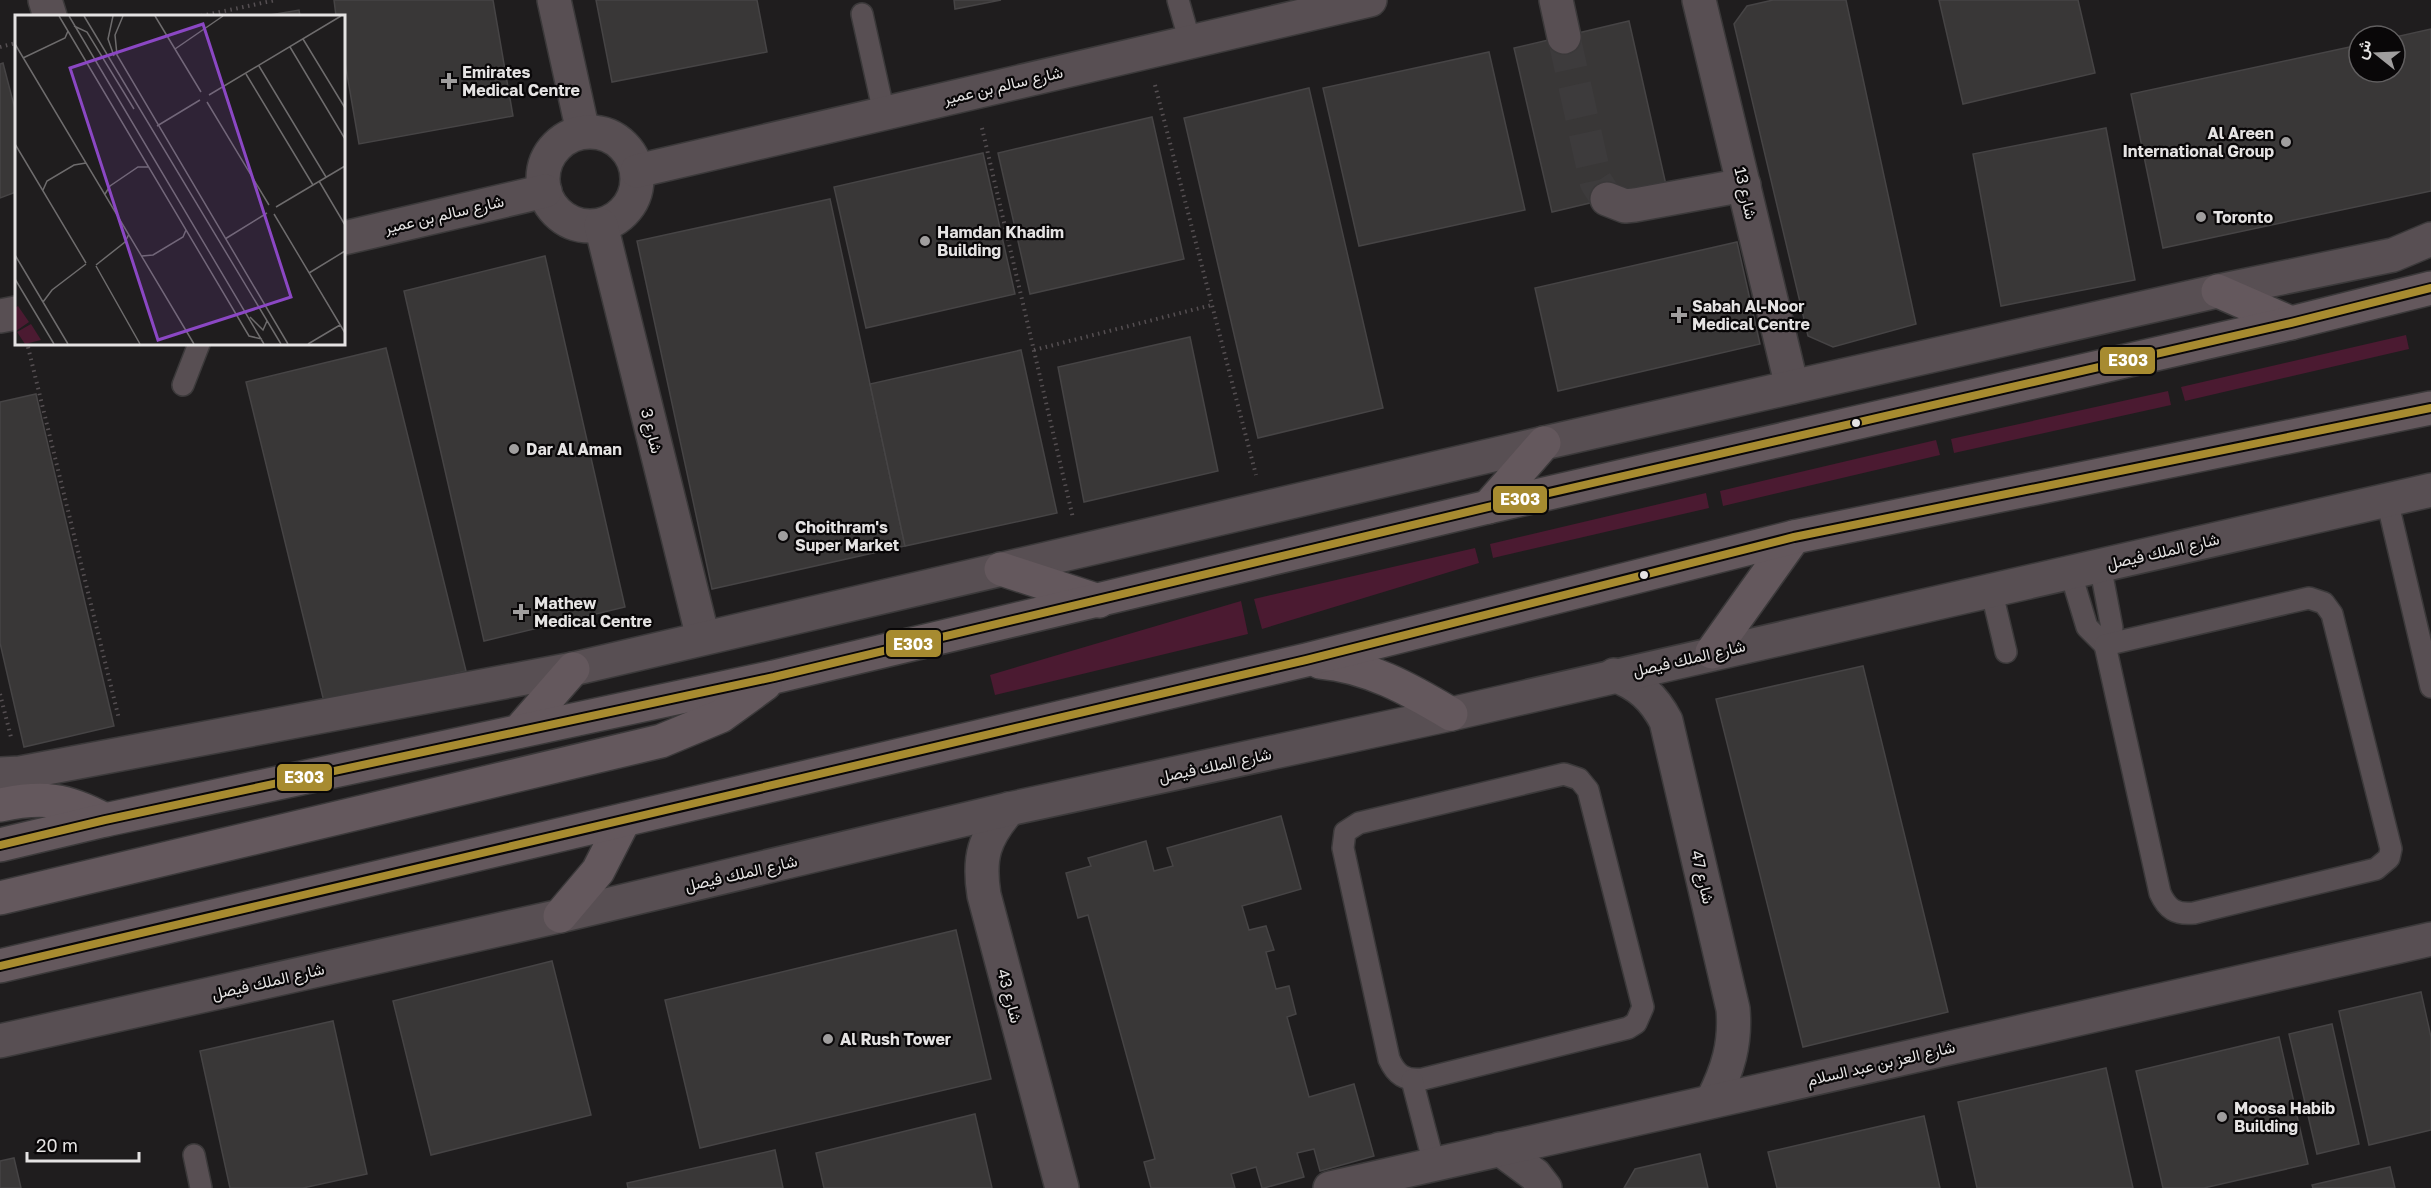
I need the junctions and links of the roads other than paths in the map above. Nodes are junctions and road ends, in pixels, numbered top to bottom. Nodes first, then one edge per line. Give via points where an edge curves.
1 (45, 0) edge
2 (554, 0) edge
3 (1178, 0) edge
4 (1370, 0) edge
5 (1556, 0) edge
6 (1700, 0) edge
7 (862, 14) dead end
8 (50, 15) edge
9 (1564, 37) tunnel mouth
10 (1190, 42) junction
11 (884, 113) junction
12 (582, 132) junction
13 (637, 171) junction
14 (1744, 185) junction
15 (545, 190) junction
16 (1607, 199) dead end
17 (601, 225) junction
18 (345, 238) edge
19 (2431, 239) edge
20 (2431, 288) edge
21 (2218, 291) junction
22 (15, 313) edge
23 (0, 316) edge
24 (2291, 323) junction
25 (199, 345) edge
26 (183, 385) dead end
27 (1792, 387) junction
28 (2431, 408) edge
29 (1544, 443) junction
30 (2431, 490) edge
31 (2388, 500) junction
32 (1488, 507) junction
33 (1794, 537) junction
34 (2085, 568) junction
35 (1001, 569) junction
36 (1991, 589) junction
37 (1099, 601) junction
38 (704, 638) junction
39 (2105, 645) junction
40 (1712, 652) junction
41 (2006, 652) dead end
42 (1306, 660) junction
43 (573, 669) junction
44 (1614, 675) junction
45 (774, 677) junction
46 (2431, 687) edge
47 (1451, 714) junction
48 (519, 731) junction
49 (10, 773) edge
50 (0, 805) edge
51 (1009, 809) junction
52 (105, 820) junction
53 (624, 820) junction
54 (0, 845) edge
55 (0, 898) edge
56 (560, 916) junction
57 (2431, 939) edge
58 (0, 966) edge
59 (0, 1041) edge
60 (1412, 1080) junction
61 (1712, 1101) junction
62 (1500, 1149) junction
63 (194, 1155) dead end
64 (1434, 1164) junction
65 (201, 1188) edge
66 (1062, 1188) edge
67 (1330, 1188) edge
68 (1545, 1188) edge

1 - 8 street
2 - 12 street
3 - 10 lane
4 - 10 street, شارع سالم بن عمير
5 - 9 street
6 - 14 street, شارع 13
7 - 11 lane
10 - 11 street, شارع سالم بن عمير
11 - 13 street, شارع سالم بن عمير
12 - 13 street via 611,136 632,157
12 - 15 street via 568,137 547,160
13 - 17 street via 637,185 625,211
14 - 16 street via 1635,205 1625,206
14 - 27 street, شارع 13
15 - 17 street via 549,202 566,219 589,226
15 - 18 street, شارع سالم بن عمير
17 - 38 street, شارع 3
19 - 21 street via 2393,255
20 - 24 main road
21 - 24 main road
21 - 27 street
22 - 23 street
24 - 32 main road
25 - 26 lane
27 - 29 street
28 - 33 main road
29 - 32 main road
29 - 35 street
30 - 31 street, شارع الملك فيصل
31 - 34 street, شارع الملك فيصل
31 - 46 lane
32 - 37 main road
33 - 40 main road
33 - 42 main road
34 - 36 street, شارع الملك فيصل
34 - 39 lane via 2112,628
34 - 39 lane via 2087,627
35 - 37 main road
35 - 38 street
36 - 40 street, شارع الملك فيصل
36 - 41 lane
37 - 45 main road
38 - 43 street
39 - 39 lane via 2160,893 2172,911 2194,913 2376,869 2389,858 2391,849 2338,635 2324,603 2300,599
40 - 44 street, شارع الملك فيصل
42 - 47 main road via 1347,664 1417,694
42 - 53 main road
43 - 48 main road
43 - 49 street
44 - 47 street, شارع الملك فيصل
44 - 61 street, شارع 47 via 1646,692 1666,721 1733,1009 1731,1056
45 - 48 main road
45 - 55 main road via 721,716 661,741
47 - 51 street, شارع الملك فيصل
48 - 52 main road
50 - 52 main road via 27,799 54,800 81,807
51 - 56 street, شارع الملك فيصل
51 - 66 street, شارع 43 via 983,849 980,872
52 - 54 main road
53 - 56 main road via 597,871
53 - 58 main road
56 - 59 street, شارع الملك فيصل
57 - 61 street, شارع العز بن عبد السلام
60 - 60 lane via 1628,1028 1641,1016 1643,1007 1588,790 1572,775 1556,775 1359,823 1345,832 1343,849 1389,1059 1401,1077
60 - 64 lane
61 - 62 street, شارع العز بن عبد السلام
62 - 64 street, شارع العز بن عبد السلام
62 - 68 street via 1535,1175
63 - 65 lane
64 - 67 street, شارع العز بن عبد السلام

